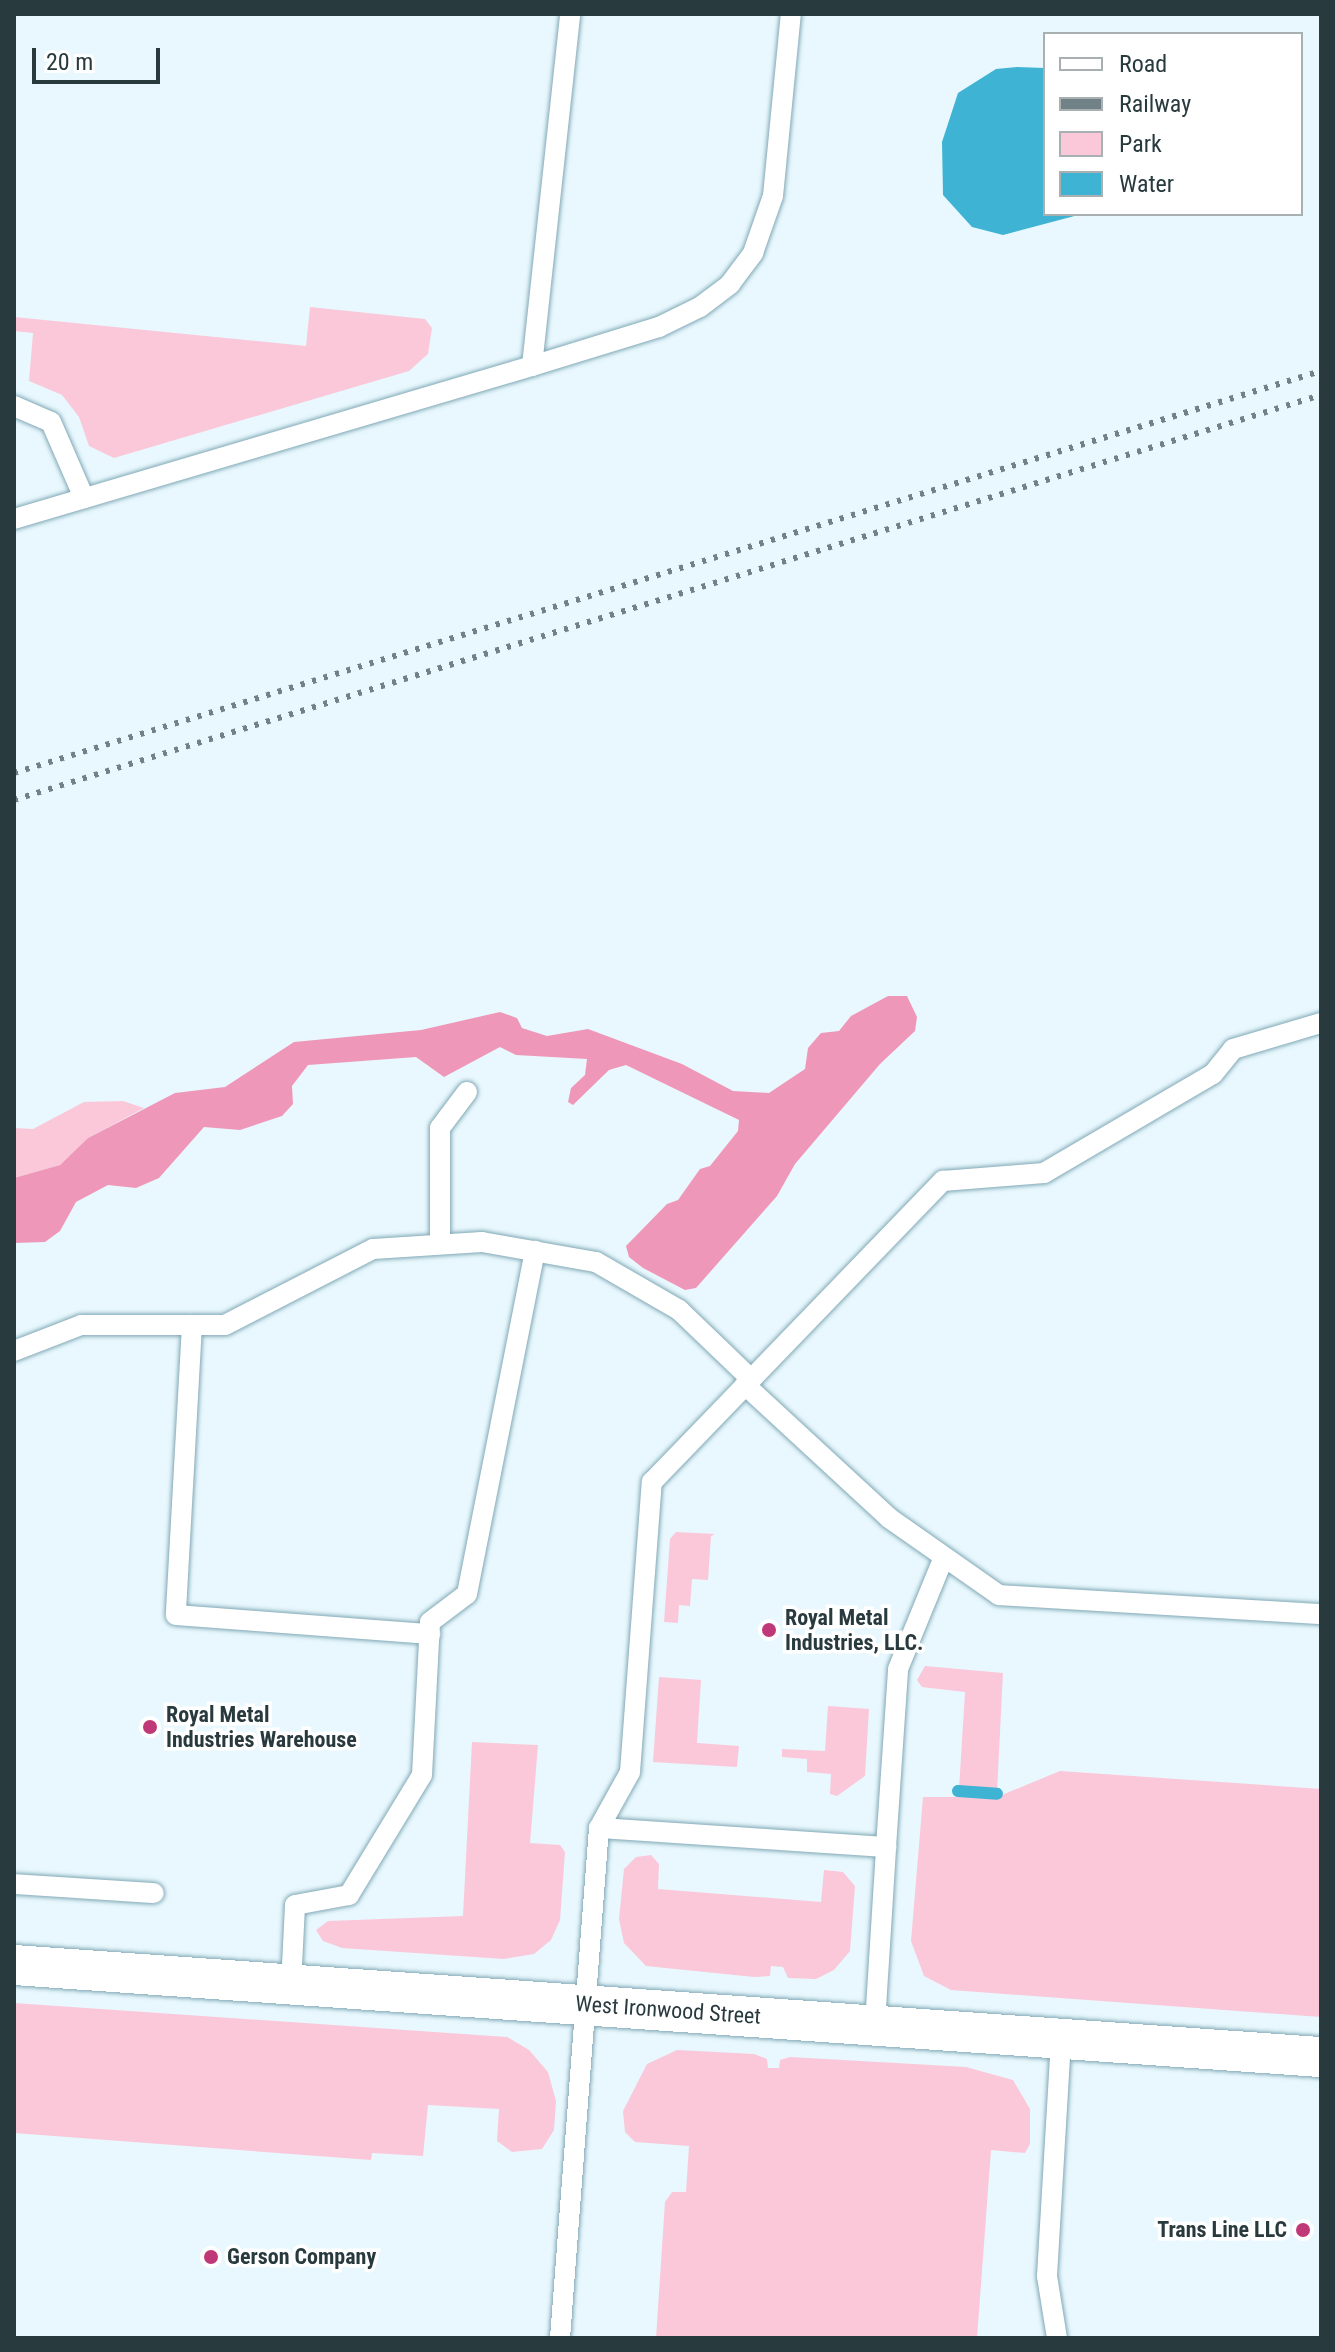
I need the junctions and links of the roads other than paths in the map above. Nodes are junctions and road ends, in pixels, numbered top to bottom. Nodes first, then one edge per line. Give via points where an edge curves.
1 (570, 14) edge
2 (791, 14) edge
3 (532, 366) junction
4 (14, 406) edge
5 (84, 498) junction
6 (14, 519) edge
7 (1321, 1023) edge
8 (467, 1092) dead end
9 (440, 1244) junction
10 (535, 1251) junction
11 (192, 1325) junction
12 (14, 1351) edge
13 (748, 1382) junction
14 (944, 1557) junction
15 (1321, 1614) edge
16 (430, 1634) junction
17 (599, 1828) junction
18 (886, 1847) junction
19 (14, 1884) edge
20 (154, 1893) dead end
21 (14, 1965) edge
22 (291, 1985) junction
23 (587, 2004) junction
24 (875, 2024) junction
25 (1061, 2038) junction
26 (1321, 2057) edge
27 (560, 2338) edge
28 (1057, 2338) edge

1 - 3 lane
2 - 3 lane via 773,196 753,253 730,284 687,314
3 - 5 lane
4 - 5 lane via 51,422
5 - 6 lane
7 - 13 lane via 1233,1049 1213,1074 1044,1173 943,1181
8 - 9 lane via 440,1128
9 - 10 lane via 482,1242
9 - 11 lane via 373,1249 225,1325
10 - 13 lane via 596,1262 679,1310
10 - 16 lane via 467,1594 430,1622
11 - 12 lane via 81,1325
11 - 16 lane via 176,1615
13 - 14 lane via 889,1518
13 - 17 lane via 652,1482 630,1772
14 - 15 lane via 999,1595
14 - 18 lane via 898,1669
16 - 22 lane via 422,1775 349,1895 295,1905
17 - 18 lane
17 - 23 lane
18 - 24 lane
19 - 20 lane
21 - 22 street, West Ironwood Street
22 - 23 street, West Ironwood Street
23 - 24 street, West Ironwood Street
23 - 27 lane
24 - 25 street, West Ironwood Street
25 - 26 street, West Ironwood Street
25 - 28 lane via 1047,2276

